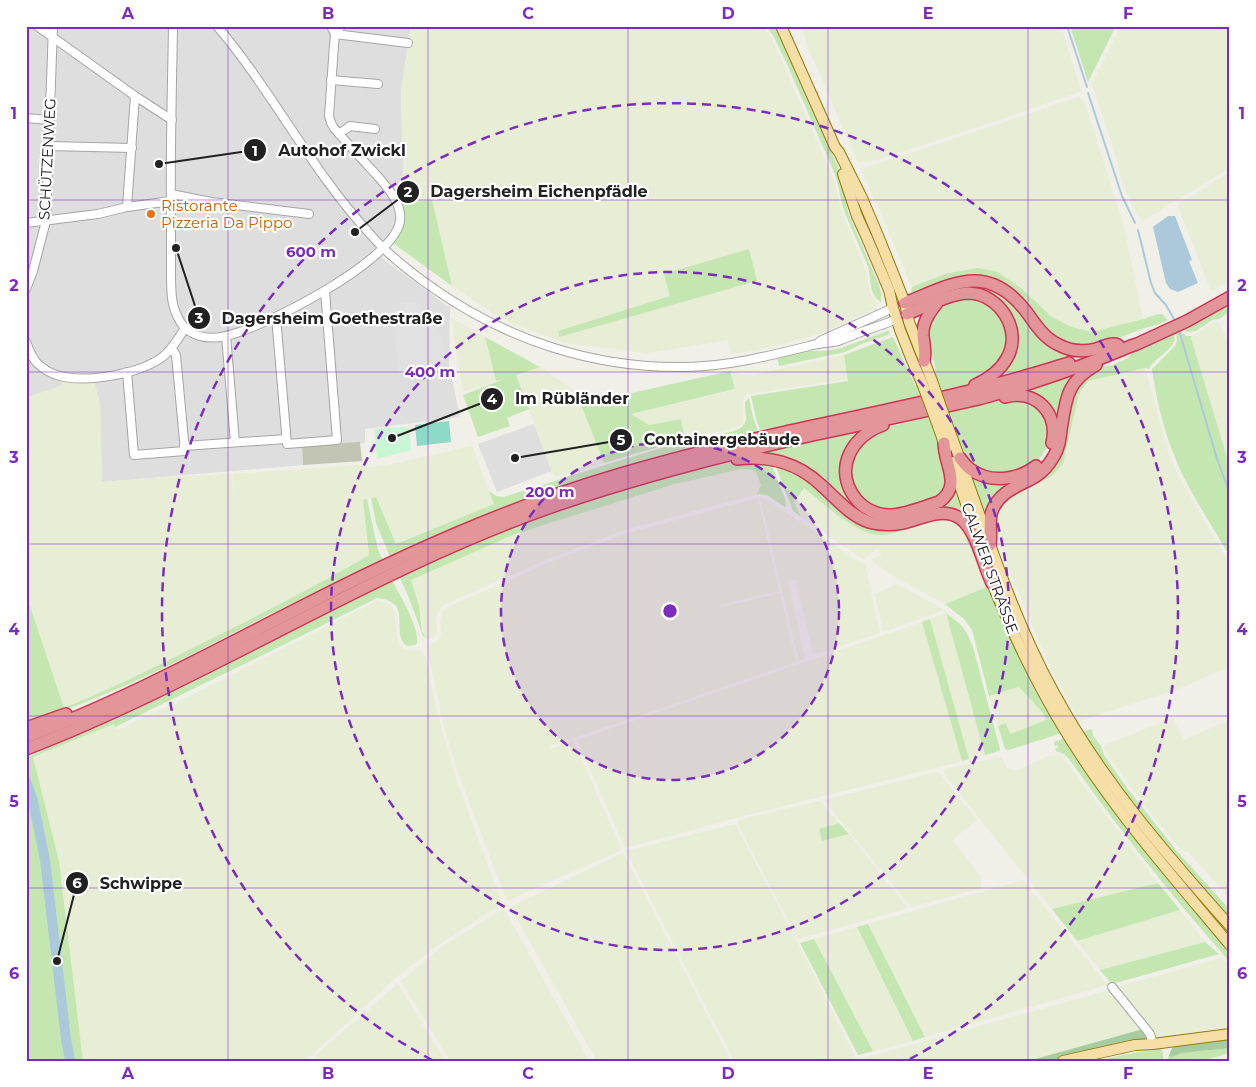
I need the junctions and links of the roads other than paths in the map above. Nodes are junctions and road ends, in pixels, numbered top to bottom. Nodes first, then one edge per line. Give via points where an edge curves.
1 (36, 26) edge
2 (53, 26) edge
3 (173, 26) edge
4 (217, 26) edge
5 (341, 26) edge
6 (781, 26) edge
7 (333, 30) edge
8 (52, 37) junction
9 (408, 43) dead end
10 (332, 80) junction
11 (378, 84) dead end
12 (135, 96) junction
13 (26, 118) edge
14 (49, 120) junction
15 (172, 120) junction
16 (375, 129) dead end
17 (339, 134) junction
18 (48, 146) junction
19 (835, 147) junction
20 (132, 148) junction
21 (171, 198) junction
22 (127, 207) junction
23 (309, 214) dead end
24 (46, 221) junction
25 (26, 223) edge
26 (383, 248) junction
27 (29, 271) edge
28 (26, 289) edge
29 (325, 291) junction
30 (1230, 291) edge
31 (1230, 297) edge
32 (938, 301) junction
33 (893, 308) junction
34 (903, 312) junction
35 (276, 317) junction
36 (1186, 318) junction
37 (185, 328) junction
38 (1164, 329) junction
39 (226, 336) junction
40 (26, 342) edge
41 (1137, 344) junction
42 (812, 345) junction
43 (1118, 345) junction
44 (172, 349) junction
45 (924, 361) junction
46 (127, 372) junction
47 (927, 382) junction
48 (974, 400) junction
49 (913, 404) junction
50 (904, 415) junction
51 (942, 425) junction
52 (286, 441) junction
53 (234, 442) junction
54 (944, 443) junction
55 (184, 449) junction
56 (960, 458) junction
57 (703, 461) junction
58 (990, 545) junction
59 (992, 584) junction
60 (28, 739) edge
61 (1230, 926) edge
62 (1230, 945) edge
63 (1112, 987) dead end
64 (1230, 1034) edge
65 (1153, 1044) junction
66 (1063, 1061) edge
67 (1087, 1061) edge

1 - 8 street
2 - 8 street, SCHÜTZENWEG
3 - 15 street
4 - 26 street via 327,182
5 - 7 street
6 - 19 main road, CALWER STRASSE
7 - 9 street
7 - 10 street
8 - 12 street
8 - 14 street, SCHÜTZENWEG
10 - 11 street
10 - 17 street via 329,116
12 - 15 street
12 - 20 street
13 - 14 street
14 - 18 street, SCHÜTZENWEG
15 - 21 street
16 - 17 street via 350,126
17 - 26 street via 390,190 397,203 400,223
18 - 20 street
18 - 24 street, SCHÜTZENWEG
19 - 33 main road, CALWER STRASSE via 854,209 889,290
19 - 34 main road, CALWER STRASSE via 862,198
20 - 22 street
21 - 22 street
21 - 23 street
21 - 37 street via 172,296 177,315
22 - 24 street
24 - 25 street
24 - 27 street, SCHÜTZENWEG
26 - 29 street
26 - 42 street via 450,300 491,323 516,335 594,359 688,367 735,363
27 - 28 street, SCHÜTZENWEG
29 - 35 street
29 - 52 street via 337,440
30 - 36 highway
31 - 36 highway
32 - 34 highway
32 - 45 highway via 925,323
32 - 49 highway via 966,293 982,295 1000,307 1009,321 1011,346 1008,358 986,380 920,398
33 - 34 main road
33 - 42 street
34 - 42 street via 838,341
34 - 43 highway via 958,282 977,280 1000,287 1044,335 1058,345 1085,351 1114,343
34 - 45 main road, CALWER STRASSE
34 - 47 main road, CALWER STRASSE via 911,358
35 - 39 street
35 - 52 street
36 - 38 highway
37 - 39 street via 197,336
37 - 44 street
38 - 41 highway
38 - 43 highway
39 - 53 street
40 - 46 street via 33,363 63,377 95,378
41 - 48 highway via 1082,366
41 - 58 highway via 1090,369 1073,384 1066,400 1054,457 1037,475 1012,488 997,501 990,520
43 - 49 highway via 994,385
44 - 46 street via 161,358
44 - 55 street via 176,355
45 - 47 main road, CALWER STRASSE
46 - 55 street via 134,455
47 - 51 main road, CALWER STRASSE, bridge
48 - 50 highway
48 - 56 highway via 985,402 1013,395 1032,397 1045,408 1050,418 1053,442 1049,453 1036,467 1010,478 979,475
49 - 60 highway via 669,460 524,506 391,563 141,688
50 - 54 highway via 872,429 849,454 845,466 846,479 853,495 866,508 883,514 900,514 944,499 952,482
50 - 57 highway
51 - 54 main road, CALWER STRASSE
51 - 56 main road, CALWER STRASSE
52 - 53 street
53 - 55 street
54 - 59 main road, CALWER STRASSE
56 - 58 main road, CALWER STRASSE
57 - 59 highway via 751,457 782,462 814,478 850,512 868,522 896,524 938,514 959,518 971,529
57 - 60 highway via 589,494 462,541 107,715
58 - 61 main road, CALWER STRASSE via 1029,642 1066,715 1120,794
59 - 62 main road, CALWER STRASSE via 1039,686 1082,757 1141,838
63 - 65 street via 1150,1034
64 - 65 main road
65 - 66 main road
65 - 67 main road

